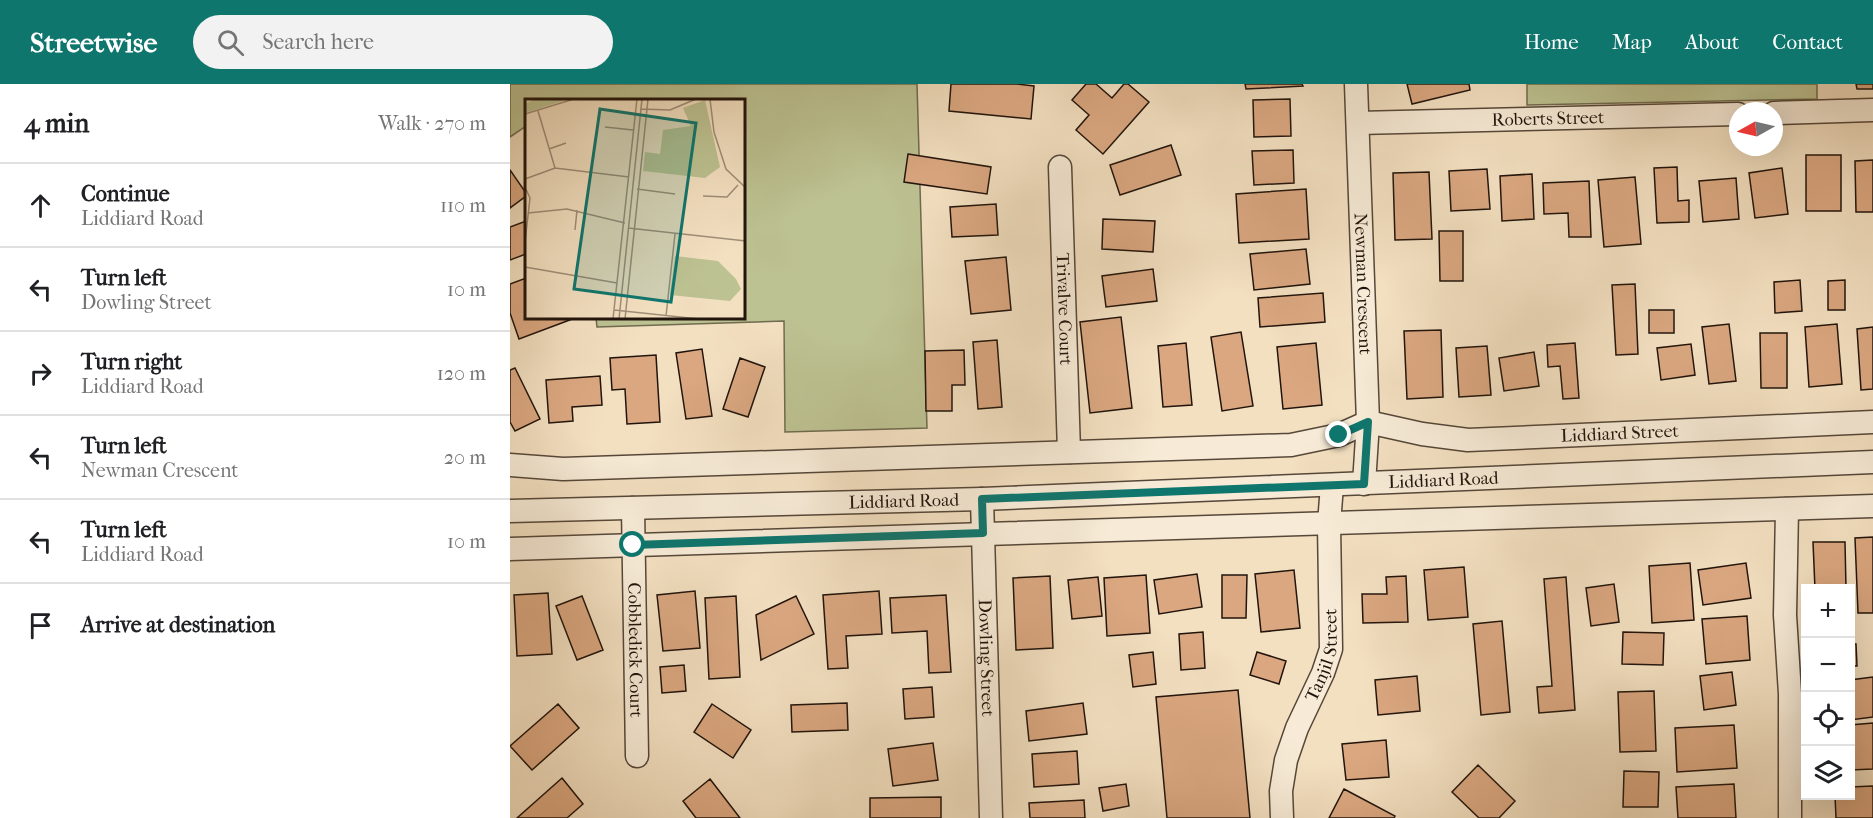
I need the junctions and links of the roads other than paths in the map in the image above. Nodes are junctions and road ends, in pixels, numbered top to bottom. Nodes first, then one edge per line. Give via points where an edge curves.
1 (1356, 84) edge
2 (1873, 110) edge
3 (1783, 113) edge
4 (1729, 114) edge
5 (1358, 123) junction
6 (1060, 167) dead end
7 (1368, 422) junction
8 (1873, 422) edge
9 (1069, 452) junction
10 (1873, 462) edge
11 (510, 465) edge
12 (1364, 484) junction
13 (1332, 485) junction
14 (982, 499) junction
15 (1873, 506) edge
16 (633, 508) junction
17 (1787, 509) junction
18 (510, 512) edge
19 (1329, 524) junction
20 (983, 533) junction
21 (633, 545) junction
22 (510, 549) edge
23 (637, 756) dead end
24 (991, 818) edge
25 (1282, 818) edge
26 (1790, 818) edge

1 - 5 street, Newman Crescent
2 - 3 street
4 - 5 street, Roberts Street
5 - 7 street, Newman Crescent
6 - 9 street, Trivalve Court
7 - 8 street, Liddiard Street via 1468,440
7 - 9 street via 1339,435 1292,445
7 - 12 street, Newman Crescent
9 - 11 street via 563,470
10 - 12 street, Liddiard Road
12 - 13 street, Liddiard Road
13 - 14 street, Liddiard Road
13 - 19 street, Tanjil Street
14 - 16 street, Liddiard Road
14 - 20 street, Dowling Street
15 - 17 street, Liddiard Road
16 - 18 street, Liddiard Road
16 - 21 street, Cobbledick Court
17 - 19 street, Liddiard Road
17 - 26 street via 1785,615 1790,694
19 - 20 street, Liddiard Road
19 - 25 street, Tanjil Street via 1331,649 1286,760
20 - 21 street, Liddiard Road
20 - 24 street, Dowling Street
21 - 22 street, Liddiard Road
21 - 23 street, Cobbledick Court

